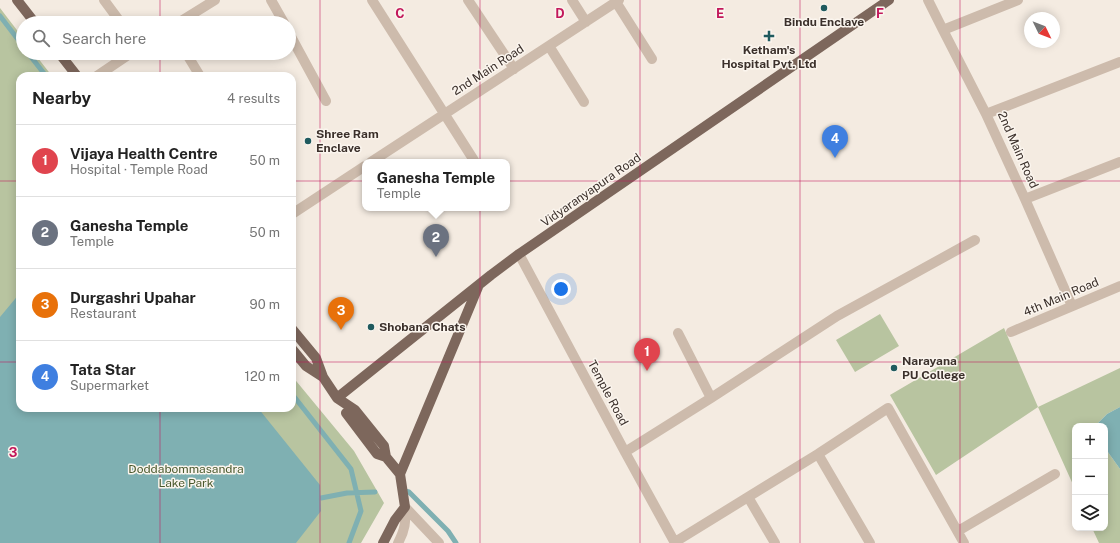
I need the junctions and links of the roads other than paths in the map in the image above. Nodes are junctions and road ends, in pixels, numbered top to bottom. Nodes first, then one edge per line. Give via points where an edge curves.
1 (17, 0) edge
2 (104, 0) edge
3 (215, 0) edge
4 (271, 0) edge
5 (372, 0) edge
6 (468, 0) edge
7 (572, 0) edge
8 (889, 0) edge
9 (928, 0) edge
10 (1018, 0) edge
11 (617, 1) edge
12 (30, 16) edge
13 (116, 16) edge
14 (189, 16) edge
15 (280, 16) edge
16 (586, 22) junction
17 (943, 30) junction
18 (296, 46) edge
19 (549, 46) junction
20 (652, 59) dead end
21 (65, 60) edge
22 (121, 60) edge
23 (190, 60) edge
24 (1120, 62) edge
25 (514, 68) junction
26 (75, 72) edge
27 (103, 72) edge
28 (198, 72) edge
29 (326, 101) dead end
30 (584, 102) dead end
31 (445, 114) junction
32 (986, 114) junction
33 (376, 159) edge
34 (473, 159) edge
35 (1120, 162) edge
36 (362, 168) edge
37 (1025, 198) junction
38 (296, 211) edge
39 (975, 240) dead end
40 (520, 254) junction
41 (479, 285) junction
42 (1120, 286) edge
43 (1072, 306) junction
44 (1011, 332) dead end
45 (678, 333) dead end
46 (296, 334) edge
47 (296, 353) edge
48 (323, 377) junction
49 (337, 398) junction
50 (711, 398) junction
51 (625, 452) junction
52 (818, 454) junction
53 (400, 474) junction
54 (1055, 474) dead end
55 (748, 497) junction
56 (405, 507) junction
57 (958, 531) junction
58 (383, 543) edge
59 (398, 543) edge
60 (439, 543) edge
61 (675, 543) edge
62 (775, 543) edge
63 (870, 543) edge
64 (964, 543) edge

1 - 12 main road
2 - 13 street
3 - 14 street
4 - 15 street
5 - 31 street
6 - 25 street
7 - 16 street
8 - 40 main road, Vidyaranyapura Road
9 - 17 street
10 - 17 street
11 - 16 street, 2nd Main Road
11 - 20 street
16 - 19 street, 2nd Main Road
17 - 32 street
18 - 29 street
19 - 25 street, 2nd Main Road
19 - 30 street
21 - 26 main road
22 - 27 street
23 - 28 street
24 - 32 street, 2nd Main Road
25 - 31 street, 2nd Main Road
31 - 33 street, 2nd Main Road
31 - 34 street
32 - 37 street, 2nd Main Road
35 - 37 street
36 - 38 street
37 - 43 street, 2nd Main Road
39 - 50 street via 836,316
40 - 41 main road, Vidyaranyapura Road
40 - 51 street, Temple Road
41 - 49 main road, Vidyaranyapura Road
41 - 53 main road
42 - 43 street, 4th Main Road
43 - 44 street, 4th Main Road
45 - 50 street
46 - 48 main road via 316,358
47 - 48 main road via 306,366
48 - 49 main road
49 - 53 main road via 355,410 346,413 377,454 386,457
50 - 51 street
51 - 61 street, Temple Road
52 - 55 street
52 - 57 street via 888,408
52 - 63 street
53 - 56 main road
54 - 57 street
55 - 61 street
55 - 62 street
56 - 58 main road
56 - 59 street via 406,521
56 - 60 street
57 - 64 street

